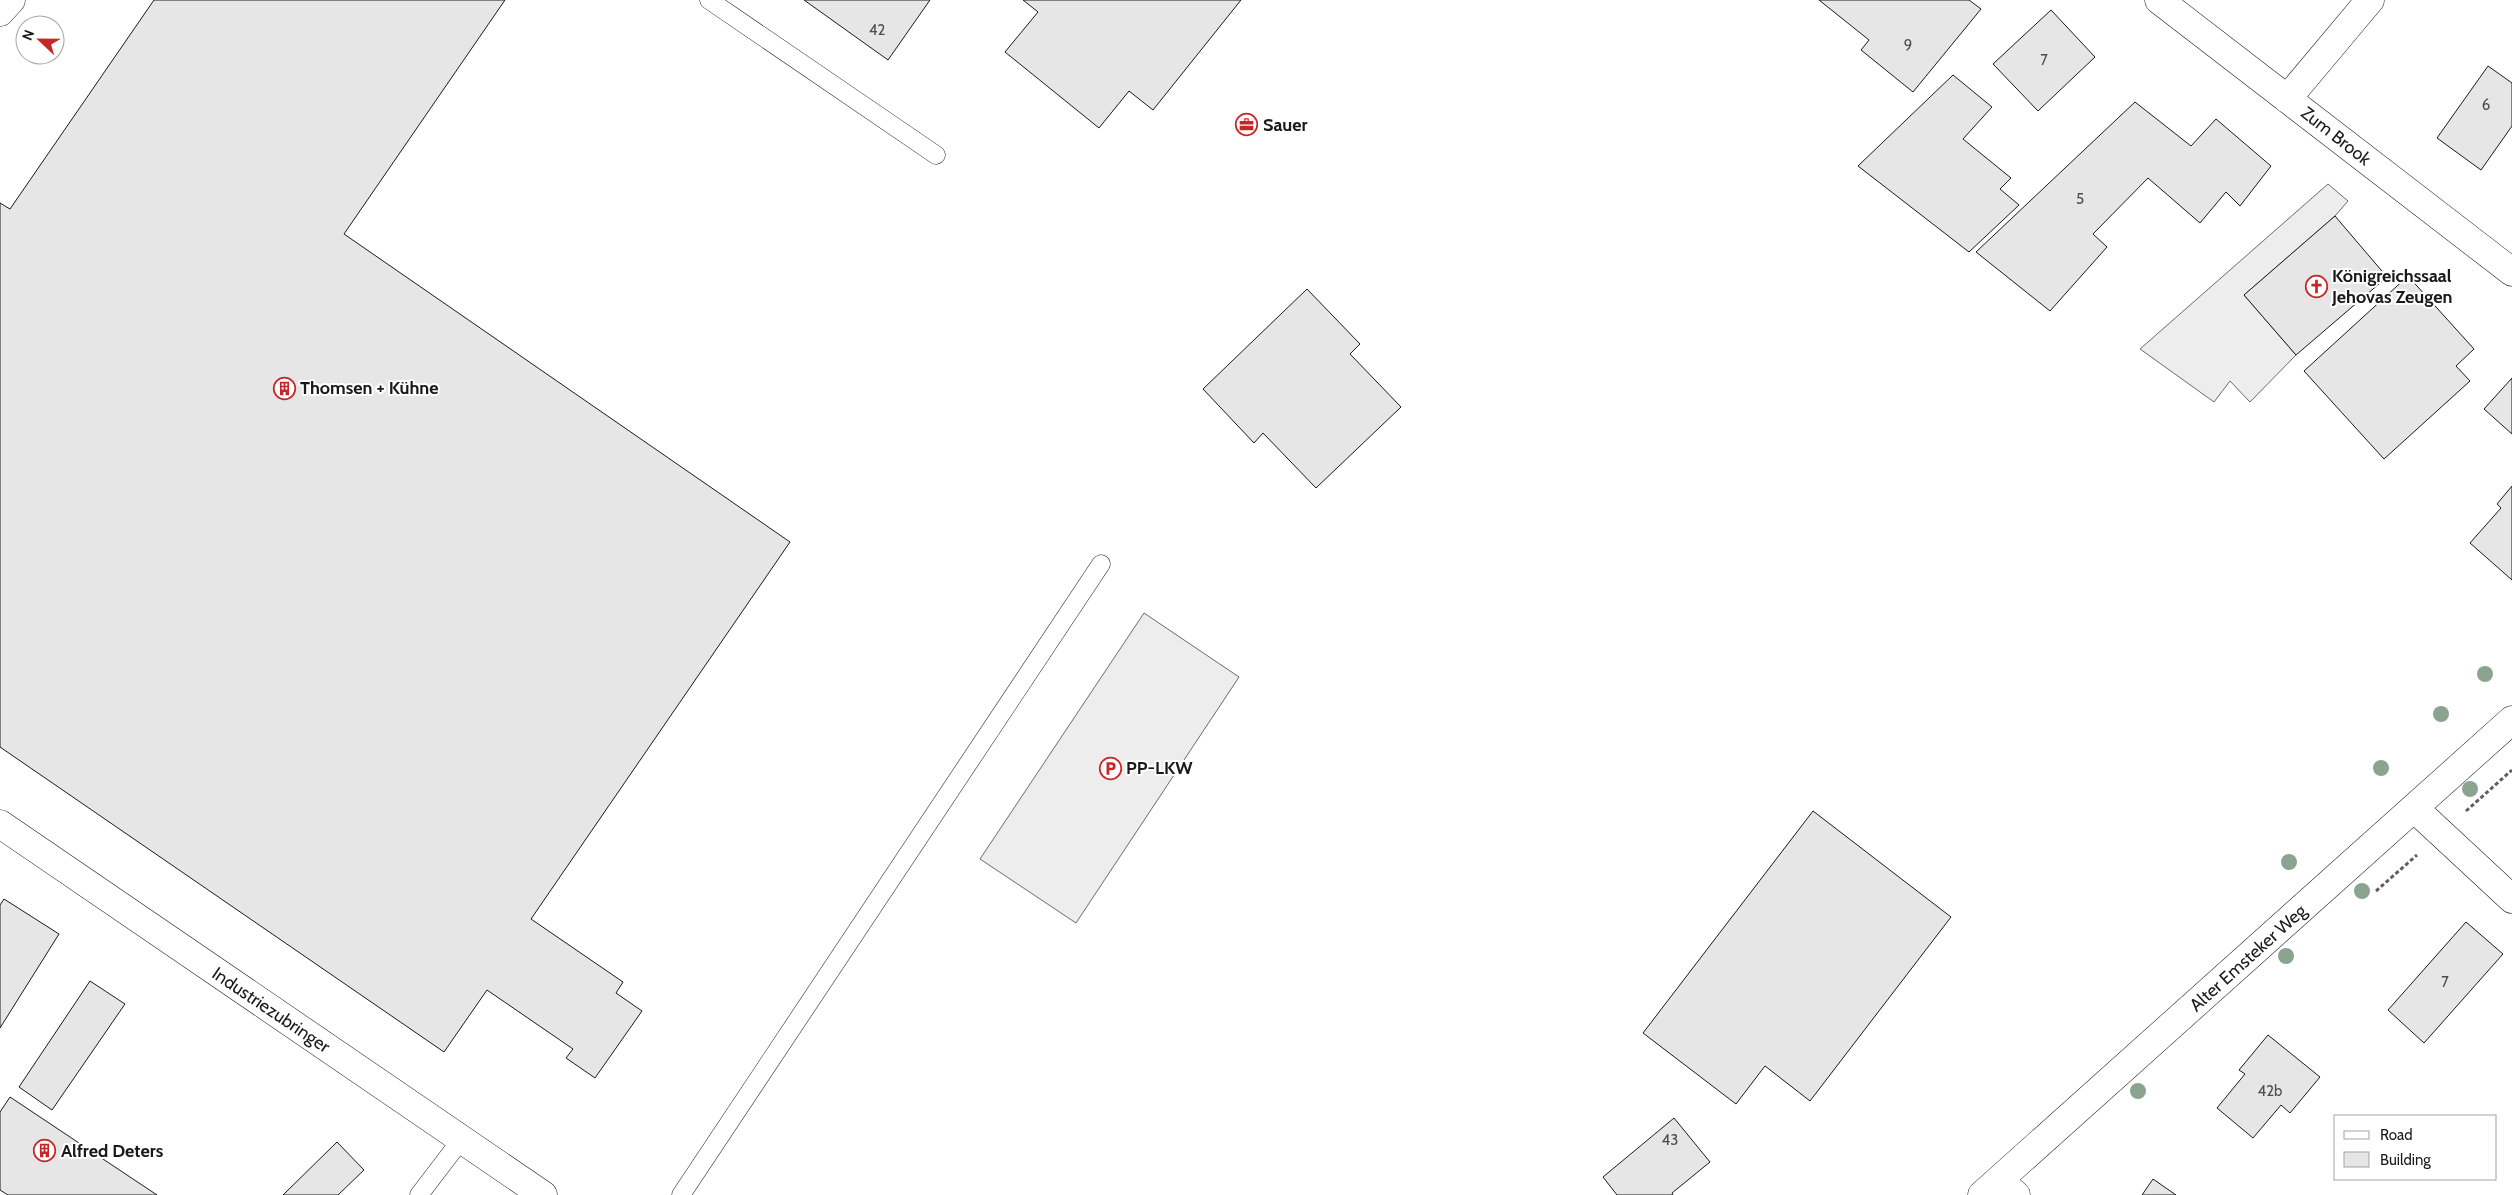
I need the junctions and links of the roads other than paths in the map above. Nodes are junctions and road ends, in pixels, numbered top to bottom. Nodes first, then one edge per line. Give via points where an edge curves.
1 (11, 0) edge
2 (709, 0) edge
3 (2160, 0) edge
4 (2370, 0) edge
5 (0, 12) edge
6 (2287, 99) junction
7 (936, 155) dead end
8 (2512, 272) edge
9 (1101, 564) dead end
10 (2512, 720) edge
11 (2415, 810) junction
12 (0, 824) edge
13 (2512, 899) edge
14 (461, 1140) junction
15 (1999, 1190) edge
16 (419, 1195) edge
17 (543, 1195) edge
18 (681, 1195) edge

1 - 5 street
2 - 7 lane
3 - 6 street, Zum Brook
4 - 6 street
6 - 8 street, Zum Brook
9 - 18 lane
10 - 11 street, Alter Emsteker Weg
11 - 13 street
11 - 15 street, Alter Emsteker Weg
12 - 14 street, Industriezubringer
14 - 16 lane
14 - 17 street, Industriezubringer

